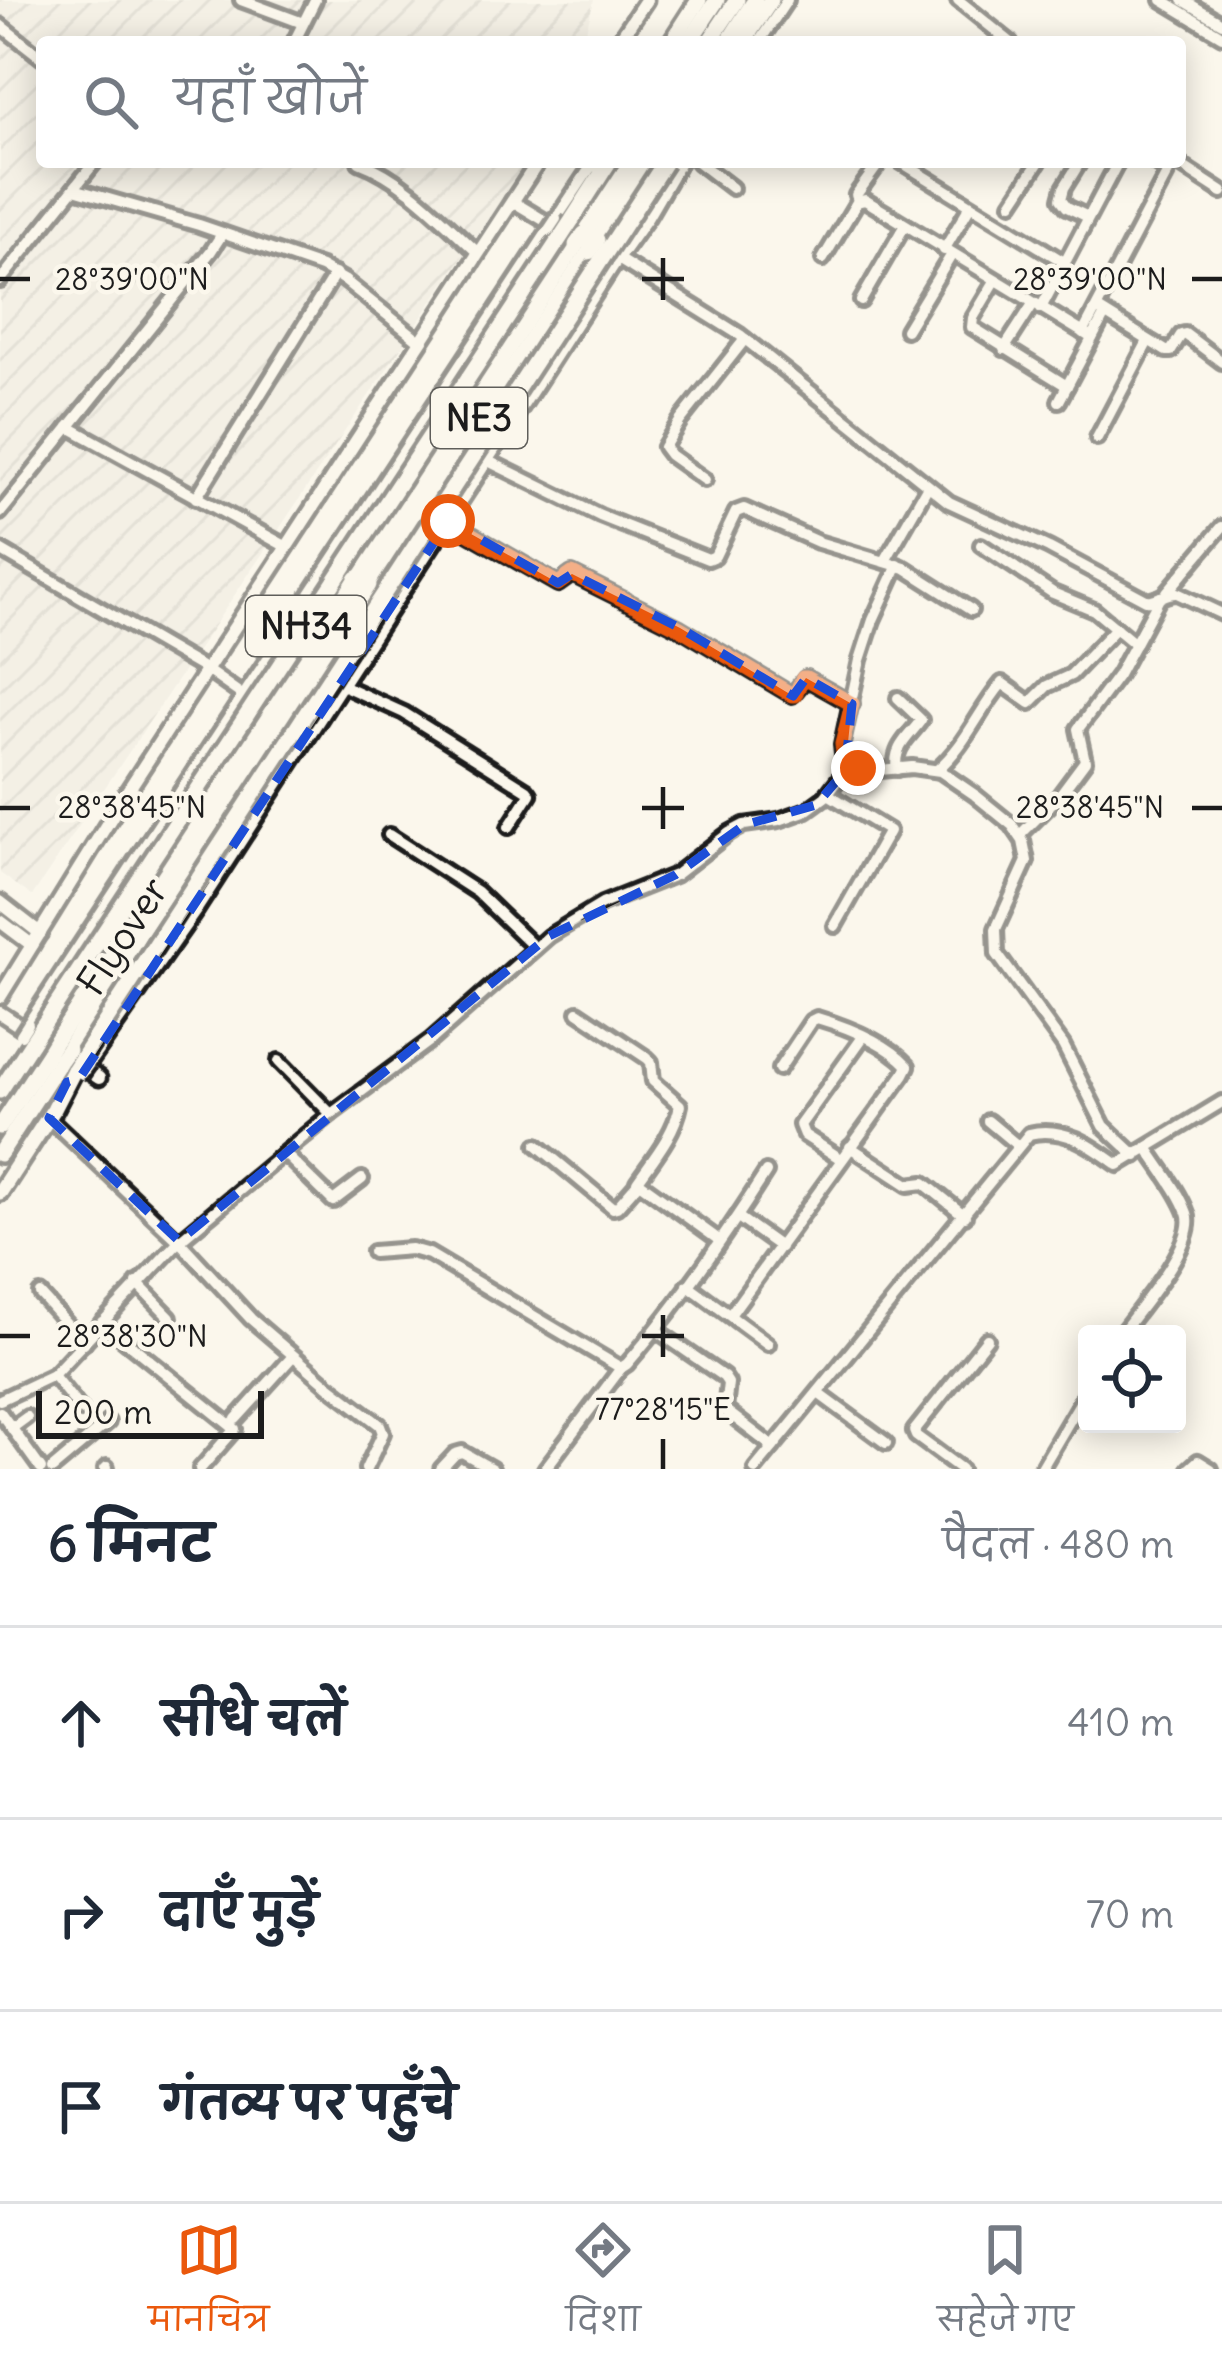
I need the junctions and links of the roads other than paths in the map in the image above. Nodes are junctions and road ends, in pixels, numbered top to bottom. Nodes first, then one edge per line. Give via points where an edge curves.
1 (241, 0) edge
2 (315, 0) edge
3 (646, 0) edge
4 (699, 0) edge
5 (717, 0) edge
6 (737, 0) edge
7 (755, 0) edge
8 (770, 0) edge
9 (788, 0) edge
10 (958, 0) edge
11 (1162, 0) edge
12 (1183, 0) edge
13 (1222, 22) edge
14 (303, 23) junction
15 (0, 25) edge
16 (296, 36) edge
17 (622, 36) edge
18 (676, 36) edge
19 (693, 36) edge
20 (714, 36) edge
21 (732, 36) edge
22 (747, 36) edge
23 (763, 36) edge
24 (1003, 36) edge
25 (1222, 36) edge
26 (36, 53) edge
27 (90, 168) edge
28 (372, 168) edge
29 (534, 168) edge
30 (602, 168) edge
31 (628, 168) edge
32 (643, 168) edge
33 (661, 168) edge
34 (677, 168) edge
35 (706, 168) edge
36 (875, 168) edge
37 (910, 168) edge
38 (1035, 168) edge
39 (1076, 168) edge
40 (1115, 168) edge
41 (1162, 168) edge
42 (1185, 168) edge
43 (74, 188) junction
44 (732, 188) dead end
45 (1222, 192) edge
46 (858, 200) junction
47 (512, 201) junction
48 (1012, 203) dead end
49 (970, 206) junction
50 (1088, 218) junction
51 (558, 224) junction
52 (904, 225) junction
53 (222, 234) junction
54 (587, 243) junction
55 (948, 252) junction
56 (478, 254) junction
57 (618, 259) junction
58 (823, 259) dead end
59 (1064, 262) junction
60 (335, 274) junction
61 (0, 281) edge
62 (995, 281) junction
63 (861, 301) dead end
64 (1037, 306) junction
65 (1101, 312) junction
66 (906, 330) dead end
67 (1088, 336) junction
68 (745, 339) junction
69 (1148, 340) junction
70 (420, 341) junction
71 (1004, 349) junction
72 (1222, 362) edge
73 (1067, 386) junction
74 (1059, 401) dead end
75 (69, 428) junction
76 (1097, 438) dead end
77 (488, 461) junction
78 (705, 480) dead end
79 (928, 487) junction
80 (196, 498) junction
81 (0, 513) edge
82 (448, 521) junction
83 (1222, 527) edge
84 (981, 545) dead end
85 (287, 547) junction
86 (0, 550) edge
87 (892, 563) junction
88 (323, 572) junction
89 (310, 592) junction
90 (1163, 596) junction
91 (971, 610) dead end
92 (1222, 614) edge
93 (388, 615) junction
94 (1115, 628) junction
95 (376, 634) junction
96 (1135, 644) junction
97 (208, 671) junction
98 (343, 685) junction
99 (242, 695) junction
100 (898, 698) dead end
101 (852, 704) junction
102 (897, 769) junction
103 (937, 770) junction
104 (845, 771) junction
105 (828, 794) junction
106 (509, 826) dead end
107 (389, 835) dead end
108 (1020, 835) junction
109 (0, 902) edge
110 (0, 921) edge
111 (835, 926) dead end
112 (36, 939) junction
113 (536, 948) junction
114 (0, 997) edge
115 (578, 1012) dead end
116 (0, 1013) edge
117 (27, 1034) junction
118 (863, 1037) junction
119 (279, 1061) dead end
120 (68, 1062) junction
121 (779, 1070) dead end
122 (99, 1078) dead end
123 (0, 1090) edge
124 (1222, 1102) edge
125 (331, 1114) junction
126 (49, 1118) junction
127 (988, 1121) dead end
128 (0, 1127) edge
129 (537, 1145) dead end
130 (1018, 1146) junction
131 (850, 1147) junction
132 (1148, 1149) junction
133 (0, 1154) edge
134 (285, 1154) junction
135 (1136, 1156) junction
136 (841, 1159) junction
137 (766, 1172) dead end
138 (362, 1179) dead end
139 (637, 1182) junction
140 (0, 1192) edge
141 (964, 1216) junction
142 (738, 1217) junction
143 (719, 1240) junction
144 (179, 1241) junction
145 (780, 1247) junction
146 (373, 1252) dead end
147 (137, 1283) junction
148 (688, 1285) junction
149 (40, 1294) dead end
150 (730, 1315) junction
151 (170, 1317) dead end
152 (102, 1322) junction
153 (1128, 1325) edge
154 (656, 1330) junction
155 (987, 1340) dead end
156 (84, 1343) junction
157 (768, 1344) dead end
158 (293, 1356) junction
159 (621, 1368) junction
160 (53, 1376) junction
161 (818, 1393) junction
162 (0, 1400) edge
163 (1078, 1406) edge
164 (81, 1410) dead end
165 (0, 1412) edge
166 (27, 1417) dead end
167 (236, 1419) dead end
168 (108, 1422) dead end
169 (12, 1428) junction
170 (886, 1443) dead end
171 (773, 1447) junction
172 (41, 1469) edge
173 (52, 1469) edge
174 (200, 1469) edge
175 (366, 1469) edge
176 (440, 1469) edge
177 (492, 1469) edge
178 (545, 1469) edge
179 (754, 1469) edge
180 (961, 1469) edge
181 (1041, 1469) edge
182 (1189, 1469) edge
183 (1211, 1469) edge

1 - 14 street
2 - 14 street
3 - 17 main road
4 - 18 highway
5 - 19 highway
6 - 20 highway
7 - 21 highway
8 - 22 highway
9 - 23 street
10 - 24 street
11 - 25 street
12 - 13 street
14 - 16 street
15 - 26 street
27 - 43 street
28 - 56 street
29 - 47 main road
30 - 51 highway, Flyover / NH34
31 - 54 highway, NE3
32 - 54 highway, NE3
33 - 120 highway, Flyover / NH34, bridge
34 - 57 street
35 - 44 street
36 - 46 street
37 - 49 street
38 - 48 street
39 - 50 street via 1061,199
40 - 50 street
41 - 65 street via 1168,172
42 - 45 street
43 - 53 street
43 - 61 street
46 - 52 street
46 - 58 street
47 - 56 main road
47 - 57 street
49 - 55 street
49 - 59 street
50 - 59 street
51 - 88 street
51 - 117 highway, Flyover / NH34, bridge
52 - 55 street
52 - 63 street
53 - 60 street
53 - 75 street
54 - 120 highway, NE3, bridge via 363,581
55 - 62 street
55 - 66 street
56 - 70 main road
57 - 68 street
57 - 77 street
59 - 64 street
60 - 70 street
60 - 80 street
62 - 64 street
62 - 71 street via 971,322
64 - 67 street
64 - 71 street
65 - 67 street
65 - 69 street
67 - 73 street
68 - 78 street via 664,447
68 - 79 street
69 - 72 street via 1171,351 1185,334
69 - 76 street
70 - 85 main road
71 - 73 street
73 - 74 street
75 - 80 street
75 - 81 street
77 - 82 street
77 - 87 street via 708,560 740,509
79 - 87 street
79 - 90 street via 1146,600
80 - 85 street
82 - 93 street
82 - 101 street via 558,584 572,574 680,628 792,695 806,678
83 - 90 street
84 - 94 street
85 - 97 main road
86 - 97 street
87 - 91 street
87 - 101 street
88 - 89 street
88 - 93 street
89 - 95 street
89 - 99 street
90 - 92 street via 1177,593
90 - 96 street
93 - 95 street
94 - 96 street
94 - 103 street via 1072,675 1030,703 1002,682
95 - 98 street
96 - 108 street via 1078,729 1085,761
97 - 99 street
97 - 112 main road
98 - 106 street via 527,790
98 - 120 street via 196,911
99 - 117 street
100 - 102 street via 921,720 897,751
101 - 104 street
102 - 103 street
102 - 104 street
103 - 108 street
104 - 105 street
105 - 111 street via 889,831
105 - 113 street via 797,814 744,824 675,875 602,904
107 - 113 street via 477,892
108 - 135 street via 1027,861 996,929 997,954 1063,1046 1105,1126
109 - 112 main road
110 - 112 main road
112 - 114 main road
113 - 125 street
115 - 139 street via 650,1060 652,1081 680,1106
116 - 122 main road
117 - 123 highway, Flyover / NH34
118 - 121 street via 818,1018
118 - 131 street via 908,1066
118 - 136 street via 800,1125
119 - 125 street
120 - 126 highway, NH34
120 - 128 highway, NE3
120 - 133 highway, NE3
124 - 132 street
125 - 134 street
126 - 140 highway, NH34
126 - 144 street
127 - 130 street
129 - 139 street via 613,1208
130 - 135 street via 1040,1131 1085,1142 1118,1166
130 - 141 street
131 - 136 street
131 - 141 street via 908,1185 924,1184
132 - 135 street
132 - 153 street via 1186,1211 1189,1231
134 - 138 street via 333,1201
134 - 144 street
136 - 145 street
137 - 142 street
139 - 143 street
141 - 161 street
142 - 143 street
142 - 145 street
143 - 148 street
144 - 147 street
144 - 158 street
145 - 150 street
146 - 159 street via 429,1254
147 - 151 street
147 - 152 street
148 - 150 street
148 - 154 street
149 - 156 street
150 - 157 street
152 - 156 street
152 - 174 street via 235,1429
154 - 159 street
154 - 171 street via 724,1377 725,1410
155 - 180 street via 914,1431
156 - 160 street
158 - 167 street
158 - 175 street via 383,1428
159 - 178 street
160 - 162 street
160 - 164 street
161 - 170 street
161 - 171 street
163 - 181 street
165 - 169 street
166 - 169 street
168 - 173 street
169 - 172 street
171 - 179 street
176 - 177 street via 462,1452
182 - 183 street via 1198,1461

